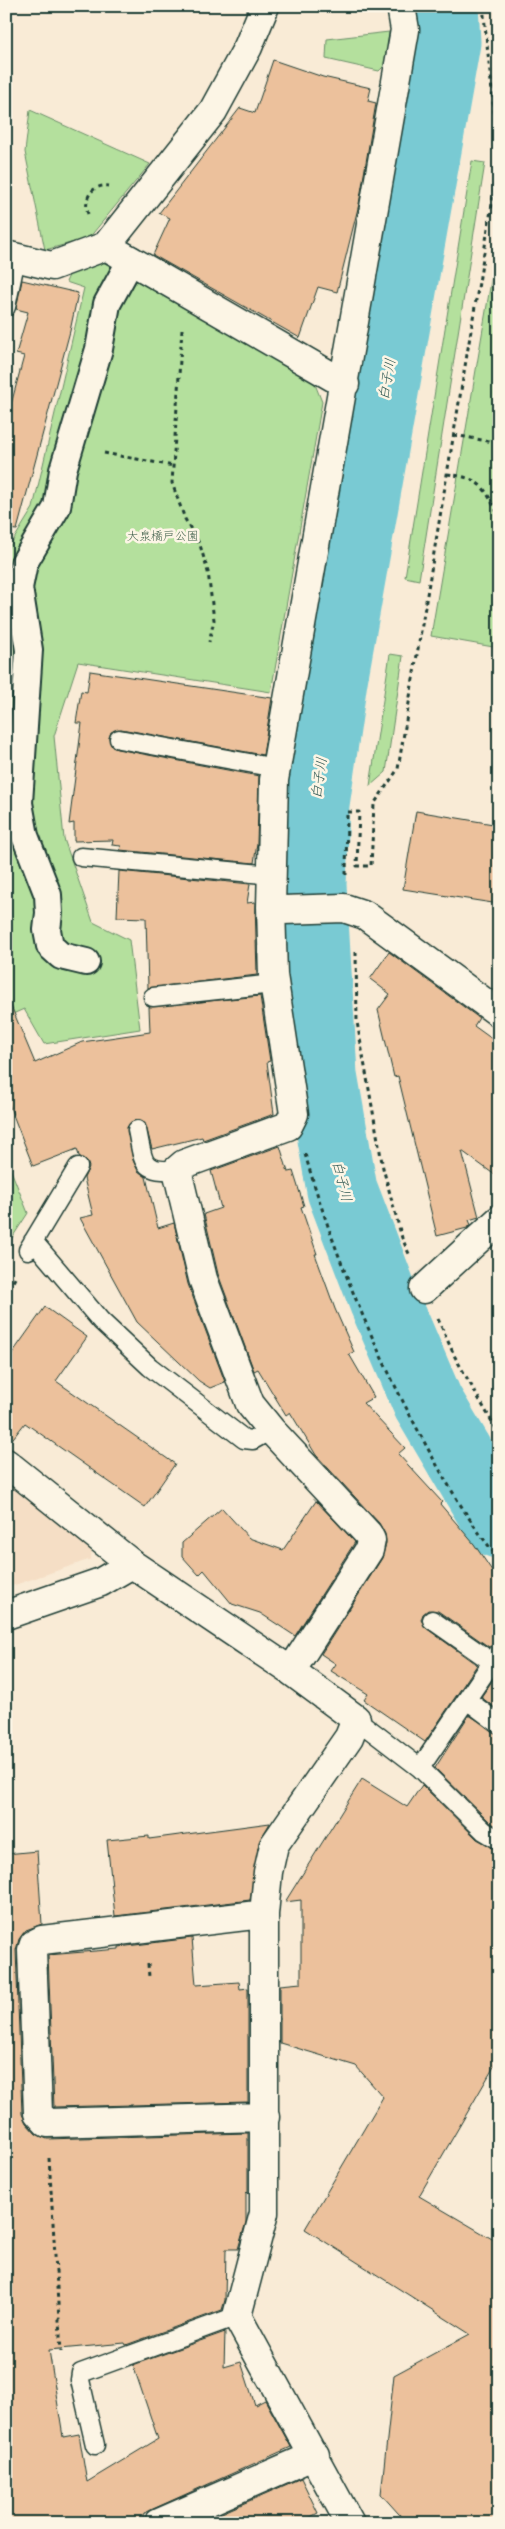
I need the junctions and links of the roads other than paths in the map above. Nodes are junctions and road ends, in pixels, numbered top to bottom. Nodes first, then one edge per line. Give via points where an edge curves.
1 (265, 6) edge
2 (401, 6) edge
3 (106, 246) junction
4 (11, 257) edge
5 (131, 260) junction
6 (6, 307) edge
7 (345, 384) junction
8 (119, 740) dead end
9 (276, 768) junction
10 (81, 857) dead end
11 (272, 875) junction
12 (277, 909) junction
13 (86, 962) dead end
14 (274, 984) junction
15 (153, 997) dead end
16 (499, 1013) edge
17 (137, 1130) dead end
18 (78, 1167) dead end
19 (177, 1170) junction
20 (499, 1220) edge
21 (424, 1290) road end
22 (271, 1430) junction
23 (6, 1463) edge
24 (132, 1564) junction
25 (6, 1615) edge
26 (432, 1620) dead end
27 (495, 1657) edge
28 (291, 1671) junction
29 (467, 1700) junction
30 (356, 1719) junction
31 (499, 1724) edge
32 (420, 1768) junction
33 (499, 1840) edge
34 (264, 1914) junction
35 (265, 2117) junction
36 (237, 2316) junction
37 (95, 2445) dead end
38 (315, 2455) junction
39 (159, 2523) edge
40 (350, 2523) edge

1 - 3 street via 248,47 214,111
2 - 7 street via 405,30
3 - 4 street via 52,266
3 - 5 street
4 - 6 lane
5 - 7 street
5 - 13 street via 107,304 99,349 64,470 57,507 24,563 19,588 29,650 19,803 25,836 48,895 50,946 61,956
7 - 9 street
8 - 9 lane
9 - 11 street
10 - 11 lane
11 - 12 street
12 - 14 street
12 - 16 street via 350,910 365,915
14 - 15 lane
14 - 19 street via 294,1114 292,1121 288,1126 184,1164
17 - 19 lane via 143,1161 148,1167 156,1171
18 - 22 lane via 30,1246 150,1368 244,1439 252,1440
19 - 22 street via 203,1279 250,1404
20 - 21 street
22 - 28 street via 371,1540 369,1550
23 - 24 street
24 - 25 street via 101,1582
24 - 28 street
26 - 27 lane
27 - 29 lane
28 - 30 street
29 - 31 lane
29 - 32 lane
30 - 32 lane
30 - 34 street via 348,1738 274,1845
32 - 33 lane via 484,1831
34 - 35 street
34 - 35 street via 42,1940 34,1944 38,2113 46,2123
35 - 36 street via 264,2213
36 - 37 lane via 79,2375
36 - 38 street
38 - 39 street
38 - 40 street

